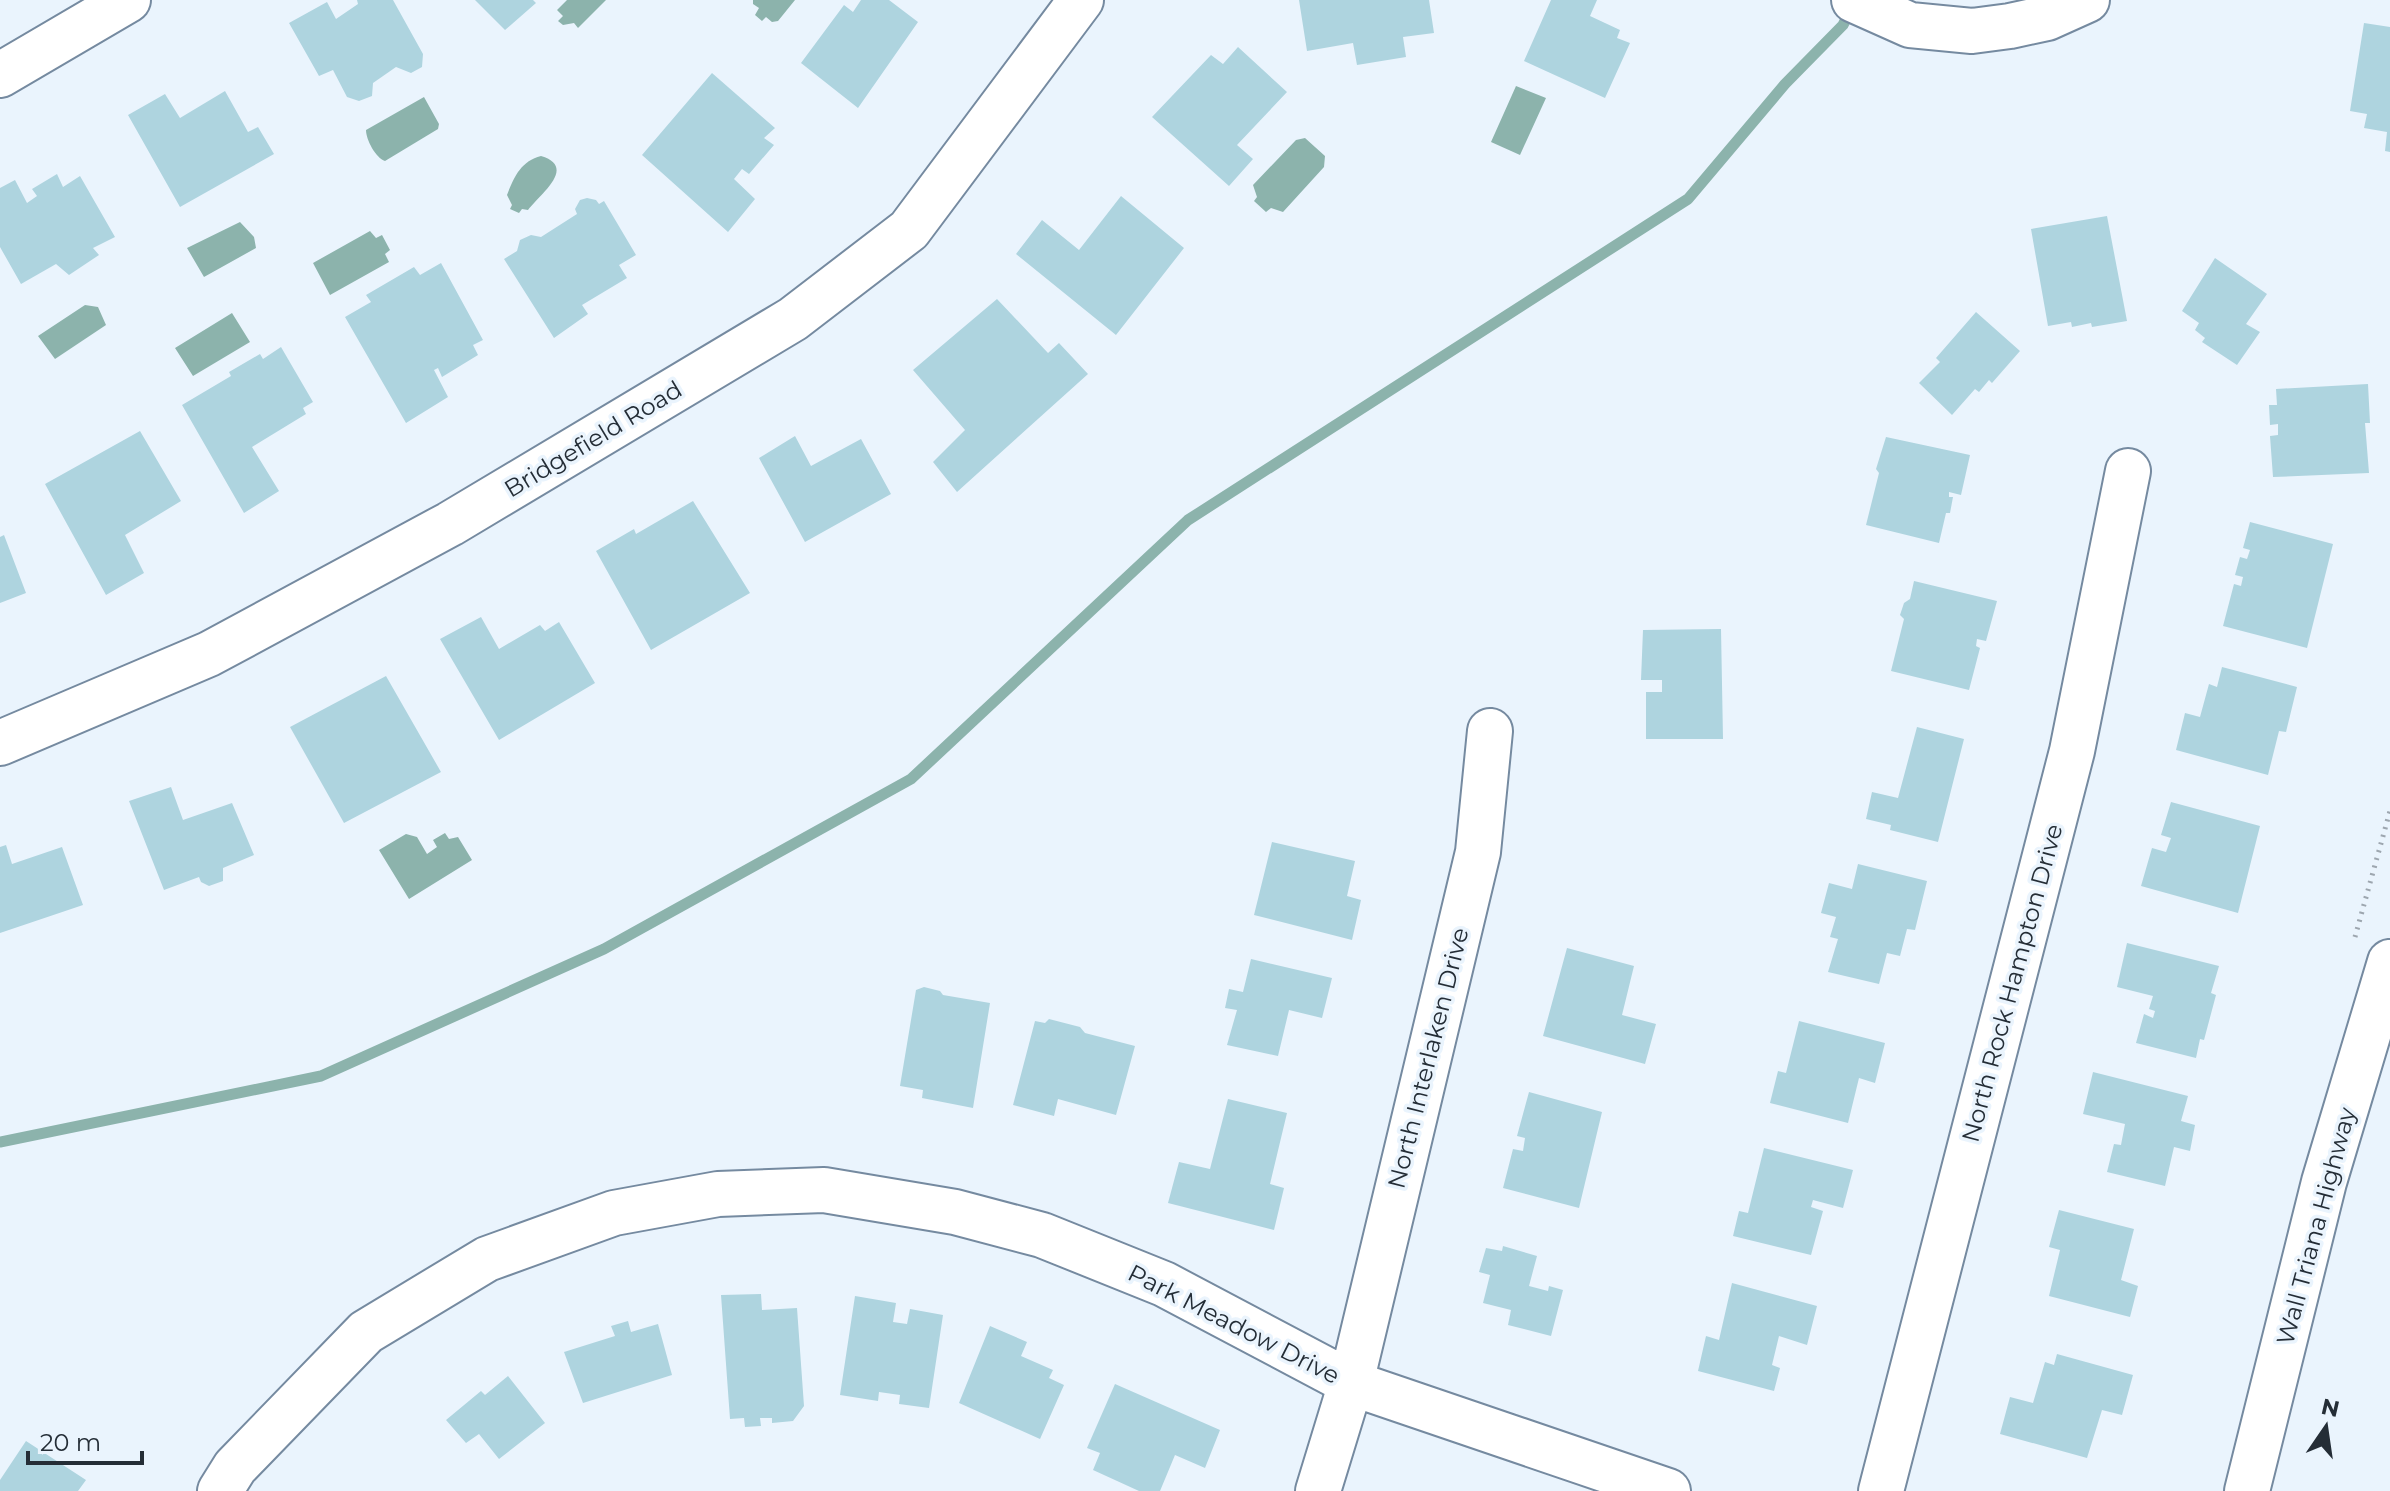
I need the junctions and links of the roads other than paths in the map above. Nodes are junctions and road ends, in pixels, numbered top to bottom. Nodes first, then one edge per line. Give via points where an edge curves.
1 (128, 0) edge
2 (1081, 0) edge
3 (1854, 0) edge
4 (2087, 0) edge
5 (0, 75) edge
6 (2128, 471) dead end
7 (1490, 731) dead end
8 (0, 743) edge
9 (2390, 962) edge
10 (1351, 1383) junction
11 (220, 1491) edge
12 (1318, 1491) edge
13 (1668, 1491) edge
14 (1881, 1491) edge
15 (2247, 1491) edge

1 - 5 street
2 - 8 street, Bridgefield Road via 909,230 793,319 450,524 209,654
3 - 4 street via 1910,25 1972,31 2047,18
6 - 14 street, North Rock Hampton Drive via 2072,751
7 - 10 street, North Interlaken Drive via 1478,852
9 - 15 street, Wall Triana Highway via 2324,1182
10 - 11 street, Park Meadow Drive via 1164,1284 1042,1235 955,1212 824,1190 718,1194 614,1213 487,1259 366,1332 235,1467
10 - 12 street, North Interlaken Drive
10 - 13 street, Park Meadow Drive

